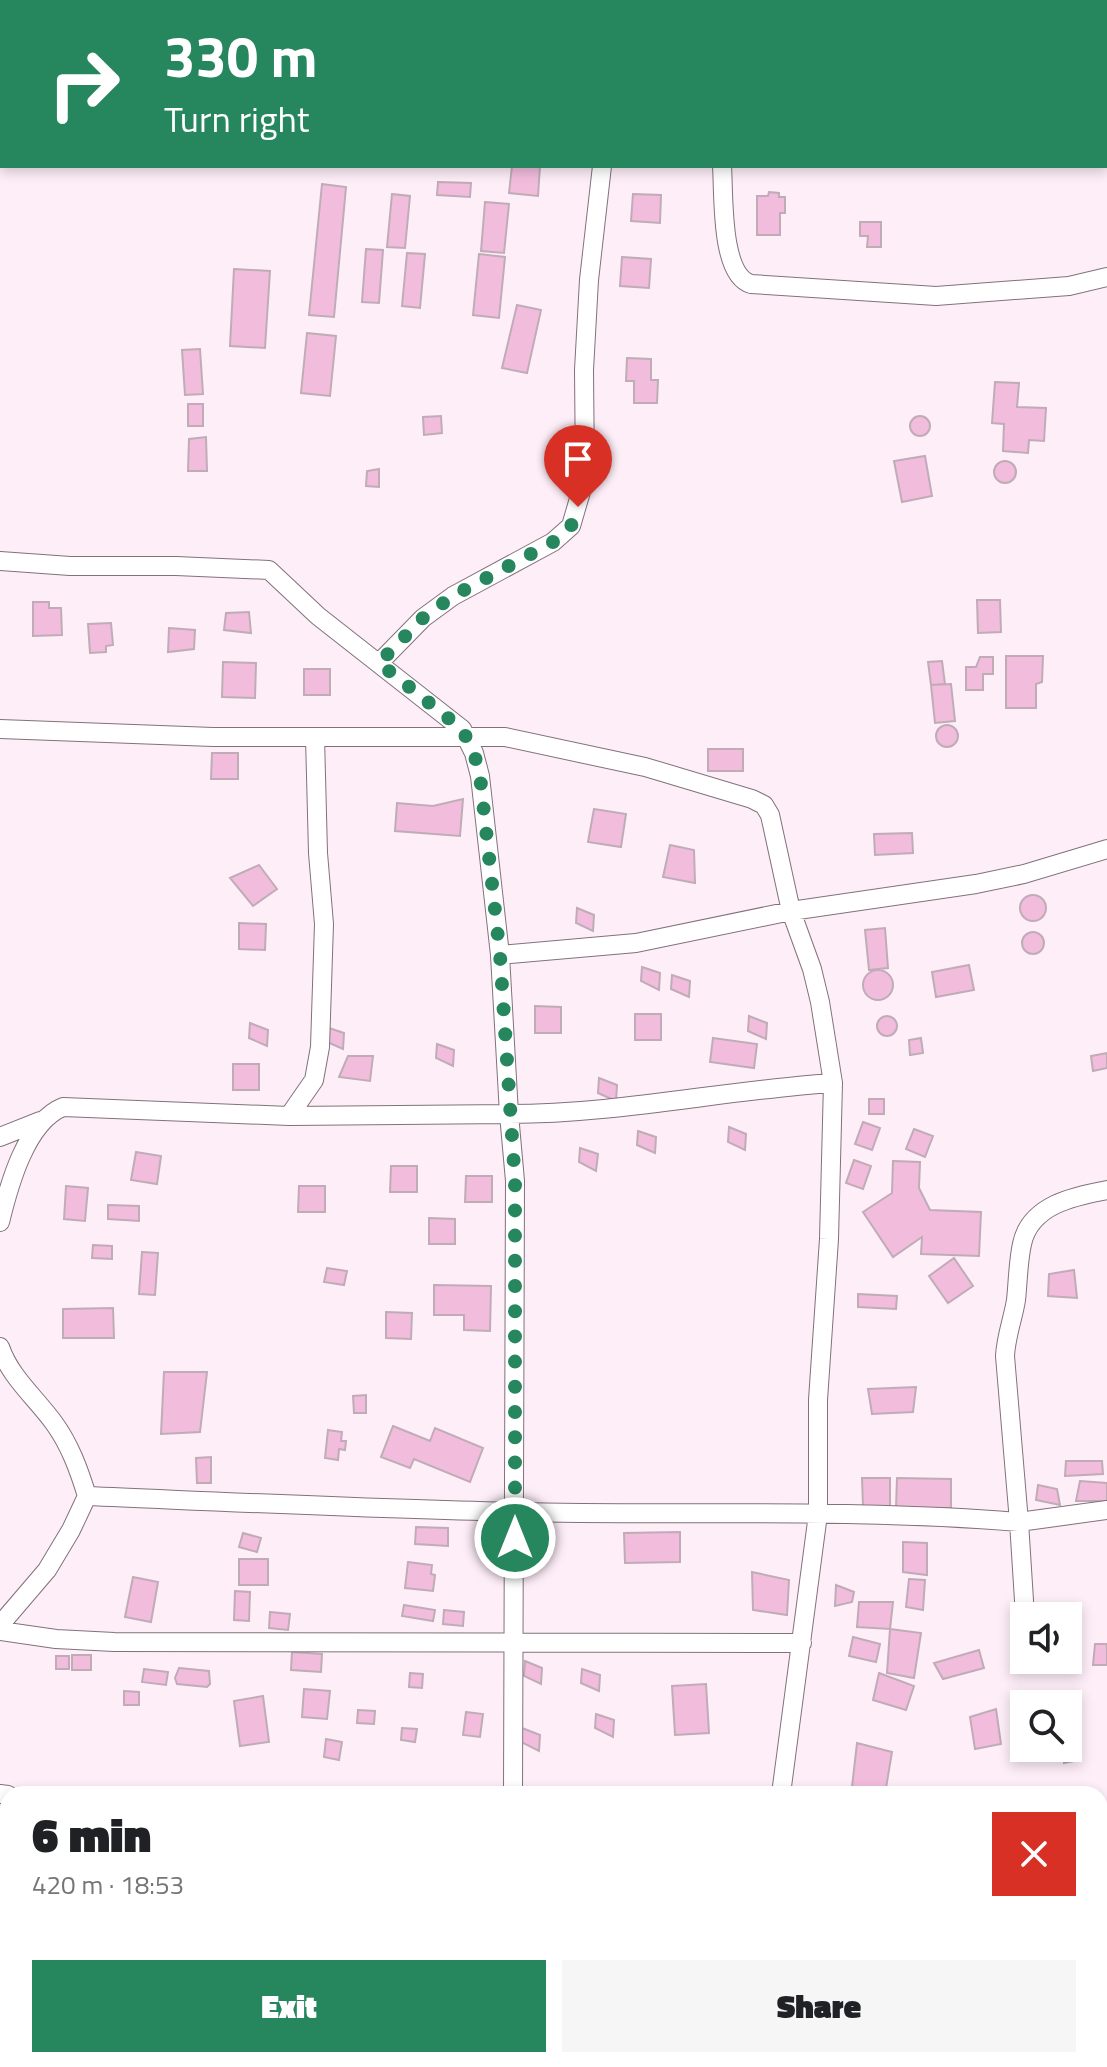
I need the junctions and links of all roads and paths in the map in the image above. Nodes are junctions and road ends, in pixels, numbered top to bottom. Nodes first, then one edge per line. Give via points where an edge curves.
1 (602, 168) edge
2 (722, 168) edge
3 (1107, 277) edge
4 (0, 561) edge
5 (379, 663) junction
6 (0, 729) edge
7 (315, 737) junction
8 (466, 737) junction
9 (1107, 849) edge
10 (791, 911) junction
11 (500, 955) junction
12 (833, 1083) junction
13 (509, 1114) junction
14 (289, 1116) junction
15 (40, 1121) junction
16 (0, 1137) edge
17 (1107, 1190) edge
18 (0, 1222) edge
19 (0, 1347) edge
20 (87, 1496) junction
21 (1107, 1510) edge
22 (516, 1512) junction
23 (818, 1514) junction
24 (1019, 1522) junction
25 (1024, 1602) edge
26 (0, 1625) edge
27 (0, 1631) edge
28 (514, 1642) junction
29 (802, 1643) junction
30 (513, 1786) edge
31 (782, 1786) edge

1 - 5 street via 584,370 585,478 571,526 553,542 453,596
2 - 3 street via 729,254 739,278 751,284 936,296 1069,286
4 - 5 street via 269,570
5 - 8 street
6 - 7 street
7 - 8 street
7 - 14 street via 324,924 320,1047 314,1080
8 - 10 street via 526,740 645,767 764,805
8 - 11 street via 480,776
9 - 10 street via 976,884
10 - 11 street via 636,943
10 - 12 street via 812,969
11 - 13 street
12 - 13 street via 562,1114
12 - 23 street
13 - 14 street
13 - 22 street via 515,1181
14 - 15 street via 63,1107
15 - 16 street
15 - 18 street via 10,1183
17 - 24 street via 1076,1196 1038,1214 1022,1242 1005,1356
19 - 20 street via 55,1424 77,1463
20 - 22 street
20 - 26 street via 47,1570
21 - 24 street
22 - 23 street
22 - 28 street
23 - 24 street
23 - 29 street
24 - 25 street
27 - 28 street via 114,1642
28 - 29 street
28 - 30 street
29 - 31 street

